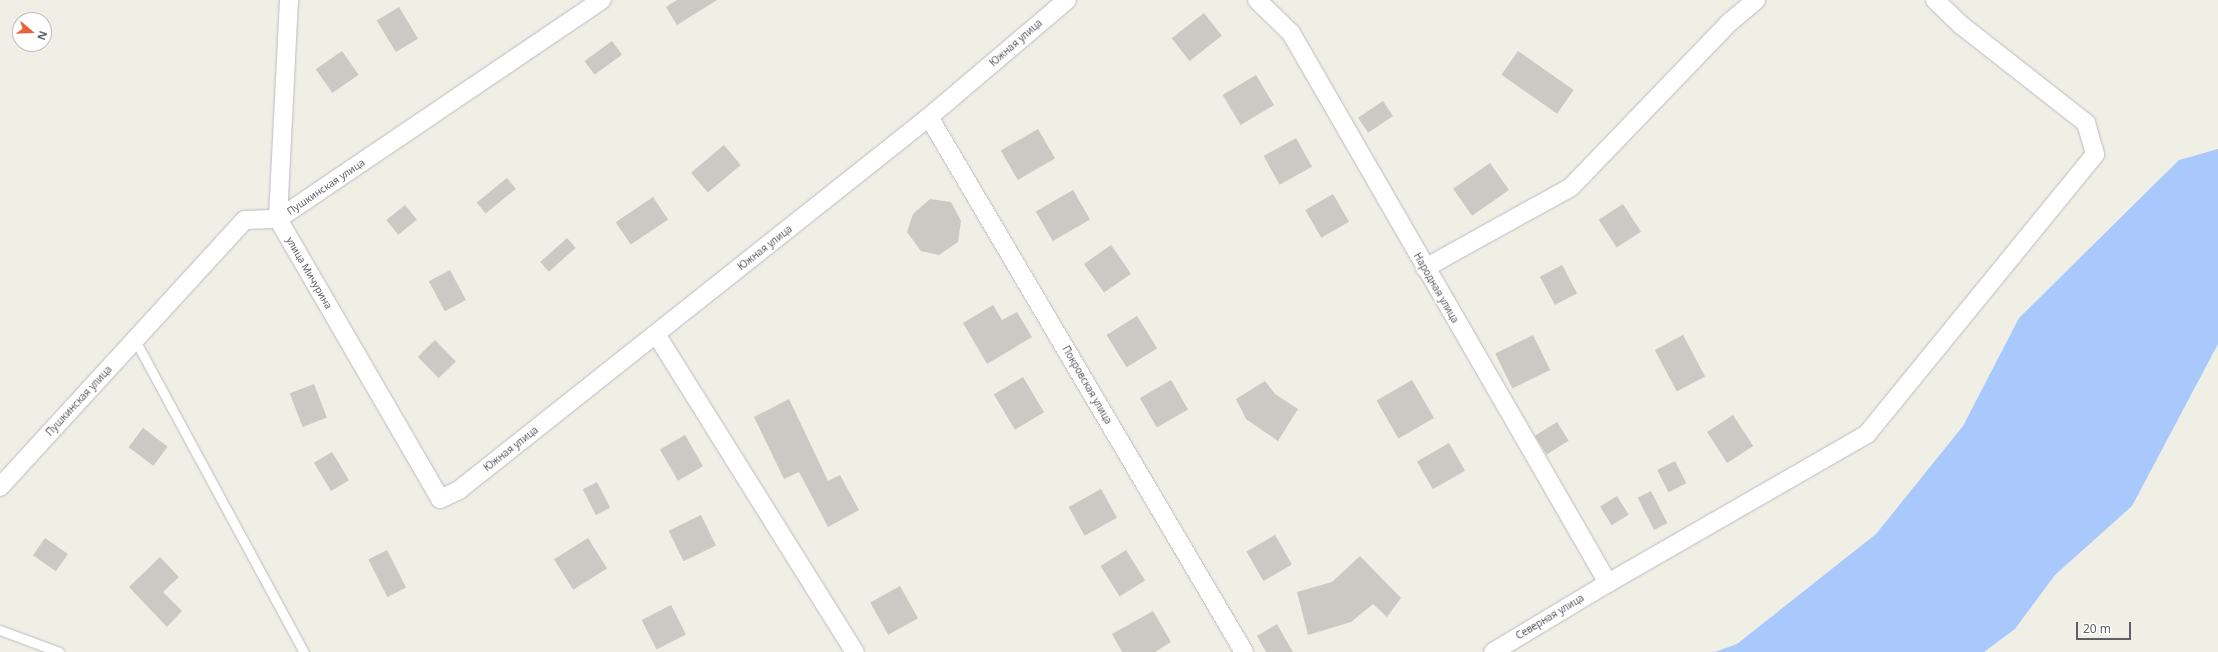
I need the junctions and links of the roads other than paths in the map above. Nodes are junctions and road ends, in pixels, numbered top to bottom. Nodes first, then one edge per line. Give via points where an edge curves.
1 (288, 0) edge
2 (602, 0) edge
3 (1067, 0) edge
4 (1257, 0) edge
5 (1756, 0) edge
6 (1935, 0) edge
7 (929, 117) junction
8 (278, 219) junction
9 (1425, 268) junction
10 (656, 334) junction
11 (136, 340) junction
12 (0, 487) edge
13 (459, 490) joint
14 (1608, 582) junction
15 (0, 630) edge
16 (59, 652) edge
17 (304, 652) edge
18 (855, 652) edge
19 (1244, 652) edge
20 (1493, 652) edge

1 - 8 street
2 - 8 street, Пушкинская улица
3 - 7 street, Южная улица
4 - 9 street, Народная улица via 1291,33
5 - 9 street via 1730,22 1571,187
6 - 14 street, Северная улица via 1961,24 2086,123 2095,154 1867,434
7 - 10 street, Южная улица
7 - 19 street, Покровская улица
8 - 11 street, Пушкинская улица via 245,220
8 - 13 street, улица Мичурина via 440,499
9 - 14 street, Народная улица
10 - 13 street, Южная улица
10 - 18 street
11 - 12 street, Пушкинская улица
11 - 17 lane
14 - 20 street, Северная улица
15 - 16 lane

